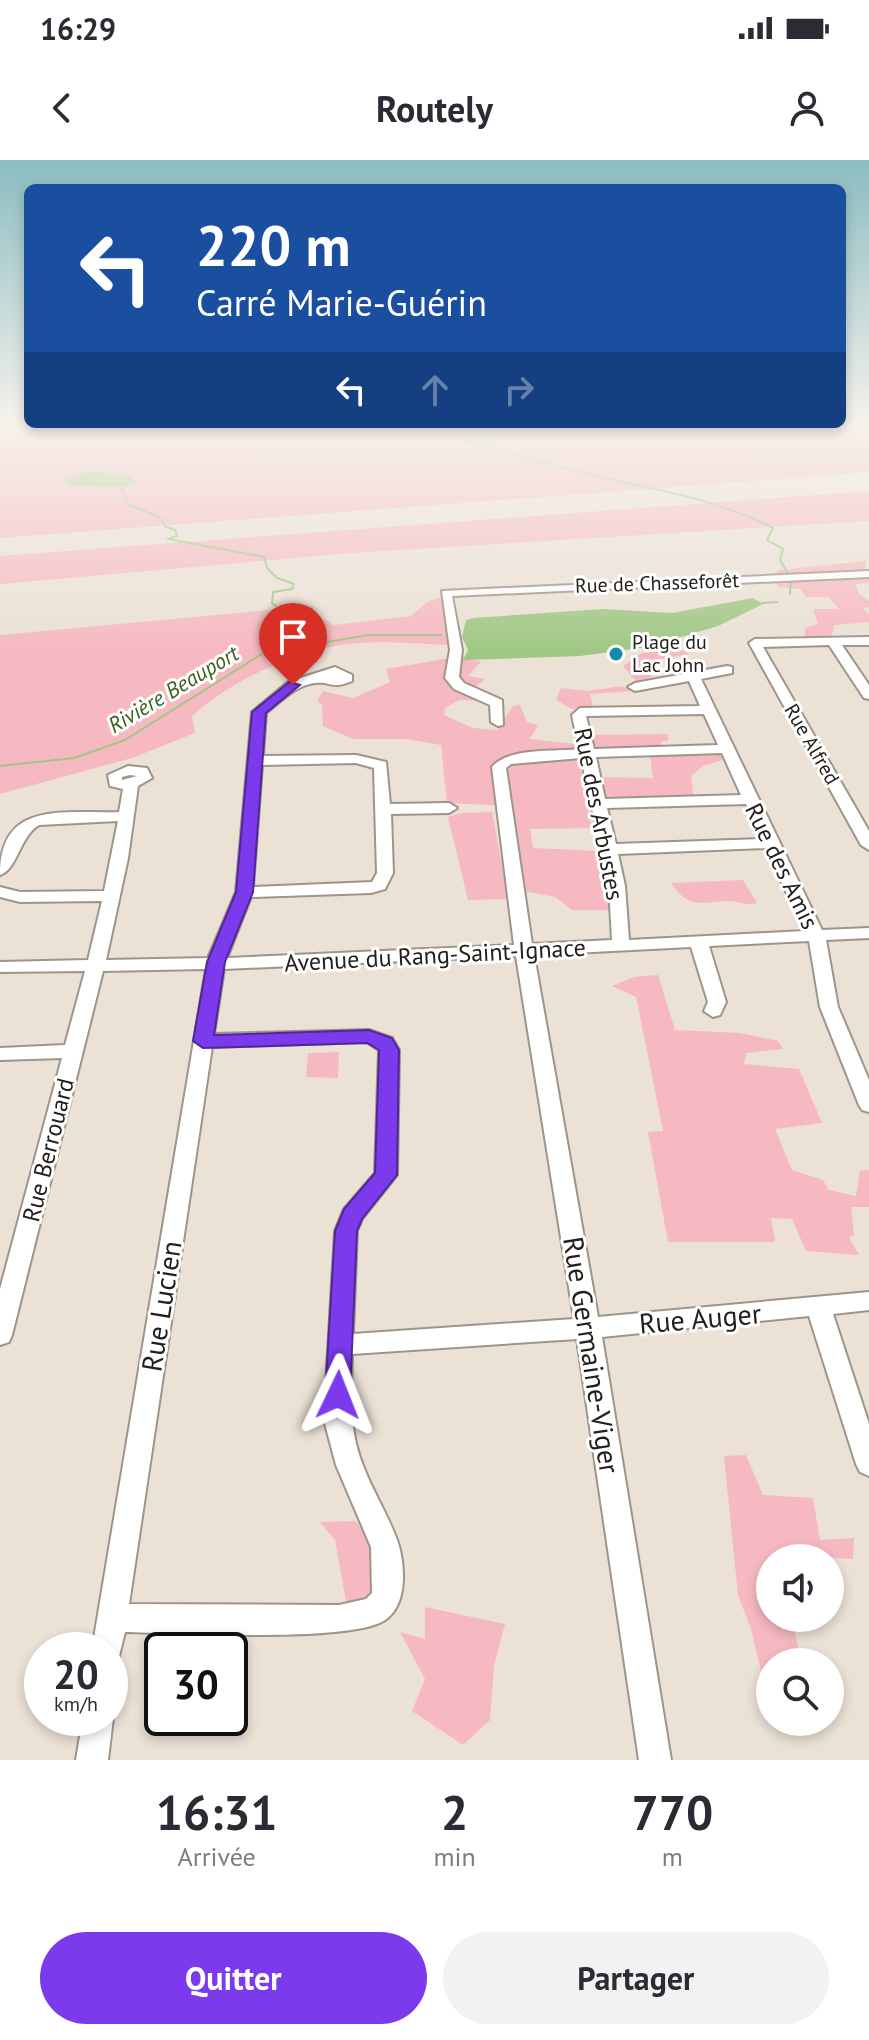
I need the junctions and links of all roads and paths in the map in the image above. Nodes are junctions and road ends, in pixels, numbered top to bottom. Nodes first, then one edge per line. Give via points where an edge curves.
1 (869, 574) edge
2 (869, 641) edge
3 (833, 642) junction
4 (727, 670) dead end
5 (319, 677) dead end
6 (694, 678) junction
7 (635, 687) dead end
8 (869, 695) edge
9 (707, 710) junction
10 (498, 722) dead end
11 (727, 749) junction
12 (589, 753) junction
13 (256, 761) junction
14 (131, 785) dead end
15 (749, 799) junction
16 (599, 804) junction
17 (449, 808) dead end
18 (383, 809) junction
19 (126, 816) junction
20 (771, 843) junction
21 (869, 845) edge
22 (609, 849) junction
23 (0, 870) edge
24 (0, 892) edge
25 (244, 892) junction
26 (111, 896) junction
27 (869, 933) edge
28 (817, 939) junction
29 (699, 944) junction
30 (621, 946) junction
31 (527, 950) junction
32 (216, 962) junction
33 (96, 964) junction
34 (0, 967) edge
35 (713, 1011) dead end
36 (203, 1041) junction
37 (73, 1051) junction
38 (0, 1054) edge
39 (869, 1105) edge
40 (869, 1301) edge
41 (818, 1306) junction
42 (588, 1328) junction
43 (0, 1335) edge
44 (340, 1345) junction
45 (869, 1464) edge
46 (112, 1618) junction
47 (110, 1632) edge
48 (95, 1736) edge
49 (92, 1760) edge
50 (655, 1760) edge

1 - 10 street, Rue de Chasseforêt via 446,593 456,650 452,678 497,703
2 - 3 street
3 - 8 street
3 - 21 street, Rue Alfred via 755,643
4 - 6 street
5 - 13 street, Rue Lucien via 293,685 259,712
6 - 7 street
6 - 9 street, Rue des Amis
9 - 11 street, Rue des Amis
9 - 12 street, Rue des Arbustes via 581,712
11 - 12 street
11 - 15 street, Rue des Amis
12 - 16 street, Rue des Arbustes
12 - 31 street, Rue Germaine-Viger via 507,760 499,767 514,893
13 - 18 street via 376,762 382,771
13 - 25 street, Rue Lucien
14 - 19 street, Rue Berrouard
15 - 16 street
15 - 20 street, Rue des Amis
16 - 22 street, Rue des Arbustes
17 - 18 street
18 - 25 street via 385,873 379,885
19 - 23 street via 35,820 22,828
19 - 26 street, Rue Berrouard
20 - 22 street
20 - 28 street, Rue des Amis
22 - 30 street, Rue des Arbustes
24 - 26 street via 20,897
25 - 32 street, Rue Lucien
26 - 33 street, Rue Berrouard
27 - 28 street, Avenue du Rang-Saint-Ignace
28 - 29 street, Avenue du Rang-Saint-Ignace
28 - 39 street, Rue des Amis via 829,1007
29 - 30 street, Avenue du Rang-Saint-Ignace
29 - 35 street via 717,1002
30 - 31 street, Avenue du Rang-Saint-Ignace
31 - 32 street, Avenue du Rang-Saint-Ignace
31 - 42 street, Rue Germaine-Viger
32 - 33 street, Avenue du Rang-Saint-Ignace
32 - 36 street, Rue Lucien
33 - 34 street, Avenue du Rang-Saint-Ignace
33 - 37 street, Rue Berrouard
36 - 44 street via 369,1036 385,1042 389,1050 389,1160 386,1175 352,1215 346,1231
36 - 46 street, Rue Lucien
37 - 38 street
37 - 43 street, Rue Berrouard
40 - 41 street, Rue Auger
41 - 42 street, Rue Auger
41 - 45 street
42 - 44 street, Rue Auger
42 - 50 street, Rue Germaine-Viger
44 - 46 street via 337,1420 349,1465 385,1547 385,1601 374,1611 339,1619
46 - 47 street, Rue Lucien
48 - 49 street

